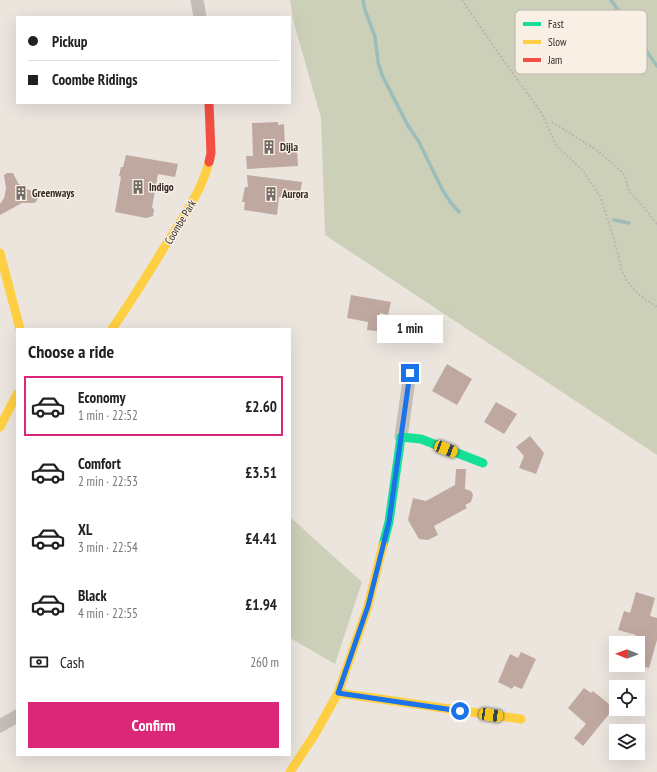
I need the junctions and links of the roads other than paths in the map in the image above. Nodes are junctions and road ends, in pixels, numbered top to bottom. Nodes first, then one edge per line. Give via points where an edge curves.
1 (197, 0) edge
2 (200, 16) edge
3 (209, 104) edge
4 (0, 253) edge
5 (20, 328) edge
6 (113, 328) edge
7 (410, 373) dead end
8 (16, 396) edge
9 (0, 426) edge
10 (401, 437) junction
11 (484, 463) dead end
12 (338, 693) junction
13 (16, 717) edge
14 (521, 719) dead end
15 (0, 726) edge
16 (290, 772) edge

1 - 2 street
3 - 6 street, Coombe Park via 210,153 204,178 190,206
4 - 5 street
7 - 10 street
8 - 9 street
10 - 11 street via 421,439
10 - 12 street via 389,522 368,606
12 - 14 street
12 - 16 street
13 - 15 street

